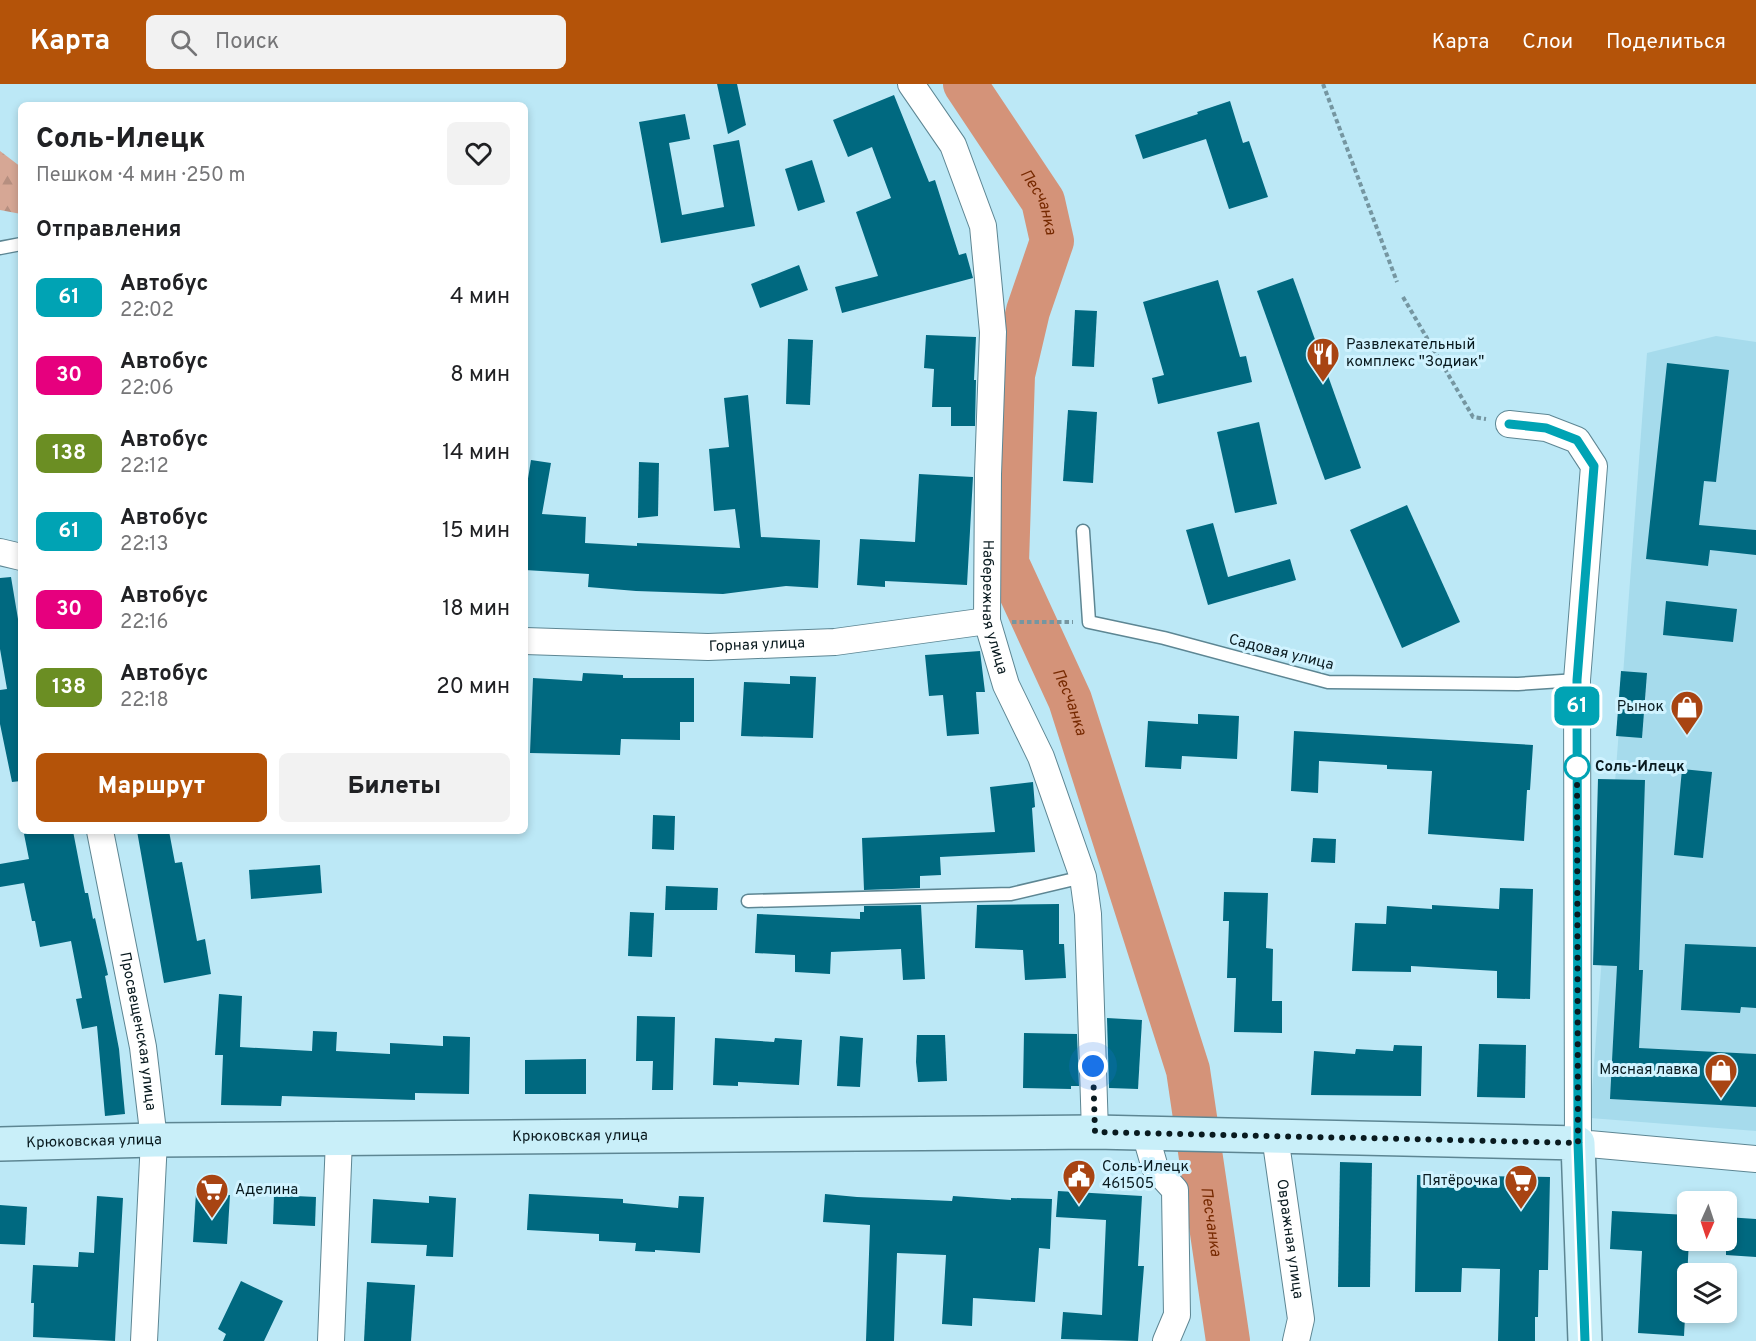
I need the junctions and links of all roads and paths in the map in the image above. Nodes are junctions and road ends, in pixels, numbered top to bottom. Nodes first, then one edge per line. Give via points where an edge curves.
1 (911, 84) edge
2 (1323, 84) edge
3 (18, 245) edge
4 (0, 248) edge
5 (1397, 282) dead end
6 (1403, 297) dead end
7 (1509, 424) joint
8 (1083, 531) dead end
9 (0, 552) edge
10 (18, 556) edge
11 (999, 622) junction
12 (1063, 622) dead end
13 (528, 641) edge
14 (1577, 680) junction
15 (101, 834) edge
16 (1083, 877) junction
17 (748, 901) dead end
18 (1095, 1132) junction
19 (1153, 1132) junction
20 (1259, 1135) junction
21 (339, 1139) junction
22 (154, 1140) junction
23 (1578, 1143) junction
24 (0, 1144) edge
25 (1756, 1159) edge
26 (144, 1341) edge
27 (331, 1341) edge
28 (1166, 1341) edge
29 (1296, 1341) edge
30 (1585, 1341) edge

1 - 11 street, Набережная улица via 953,145 983,226 993,332 988,474
2 - 5 path
3 - 4 lane
6 - 7 path via 1473,417
7 - 14 street via 1546,428 1577,440 1594,466
8 - 14 lane, Садовая улица via 1089,622 1328,682 1518,684
9 - 10 street
11 - 12 path
11 - 13 street, Горная улица via 823,643 708,647
11 - 16 street, Набережная улица via 1006,685 1041,757
14 - 23 street
15 - 22 street, Просвещенская улица via 143,1047
16 - 17 lane via 1011,894
16 - 18 street, Набережная улица via 1088,914
18 - 19 street, Крюковская улица
18 - 21 street, Крюковская улица
19 - 20 street, Крюковская улица
19 - 28 street via 1155,1168 1175,1190 1177,1316
20 - 23 street, Крюковская улица
20 - 29 street, Овражная улица via 1300,1320
21 - 22 street, Крюковская улица
21 - 27 street
22 - 24 street, Крюковская улица
22 - 26 street, Просвещенская улица
23 - 25 street
23 - 30 street

